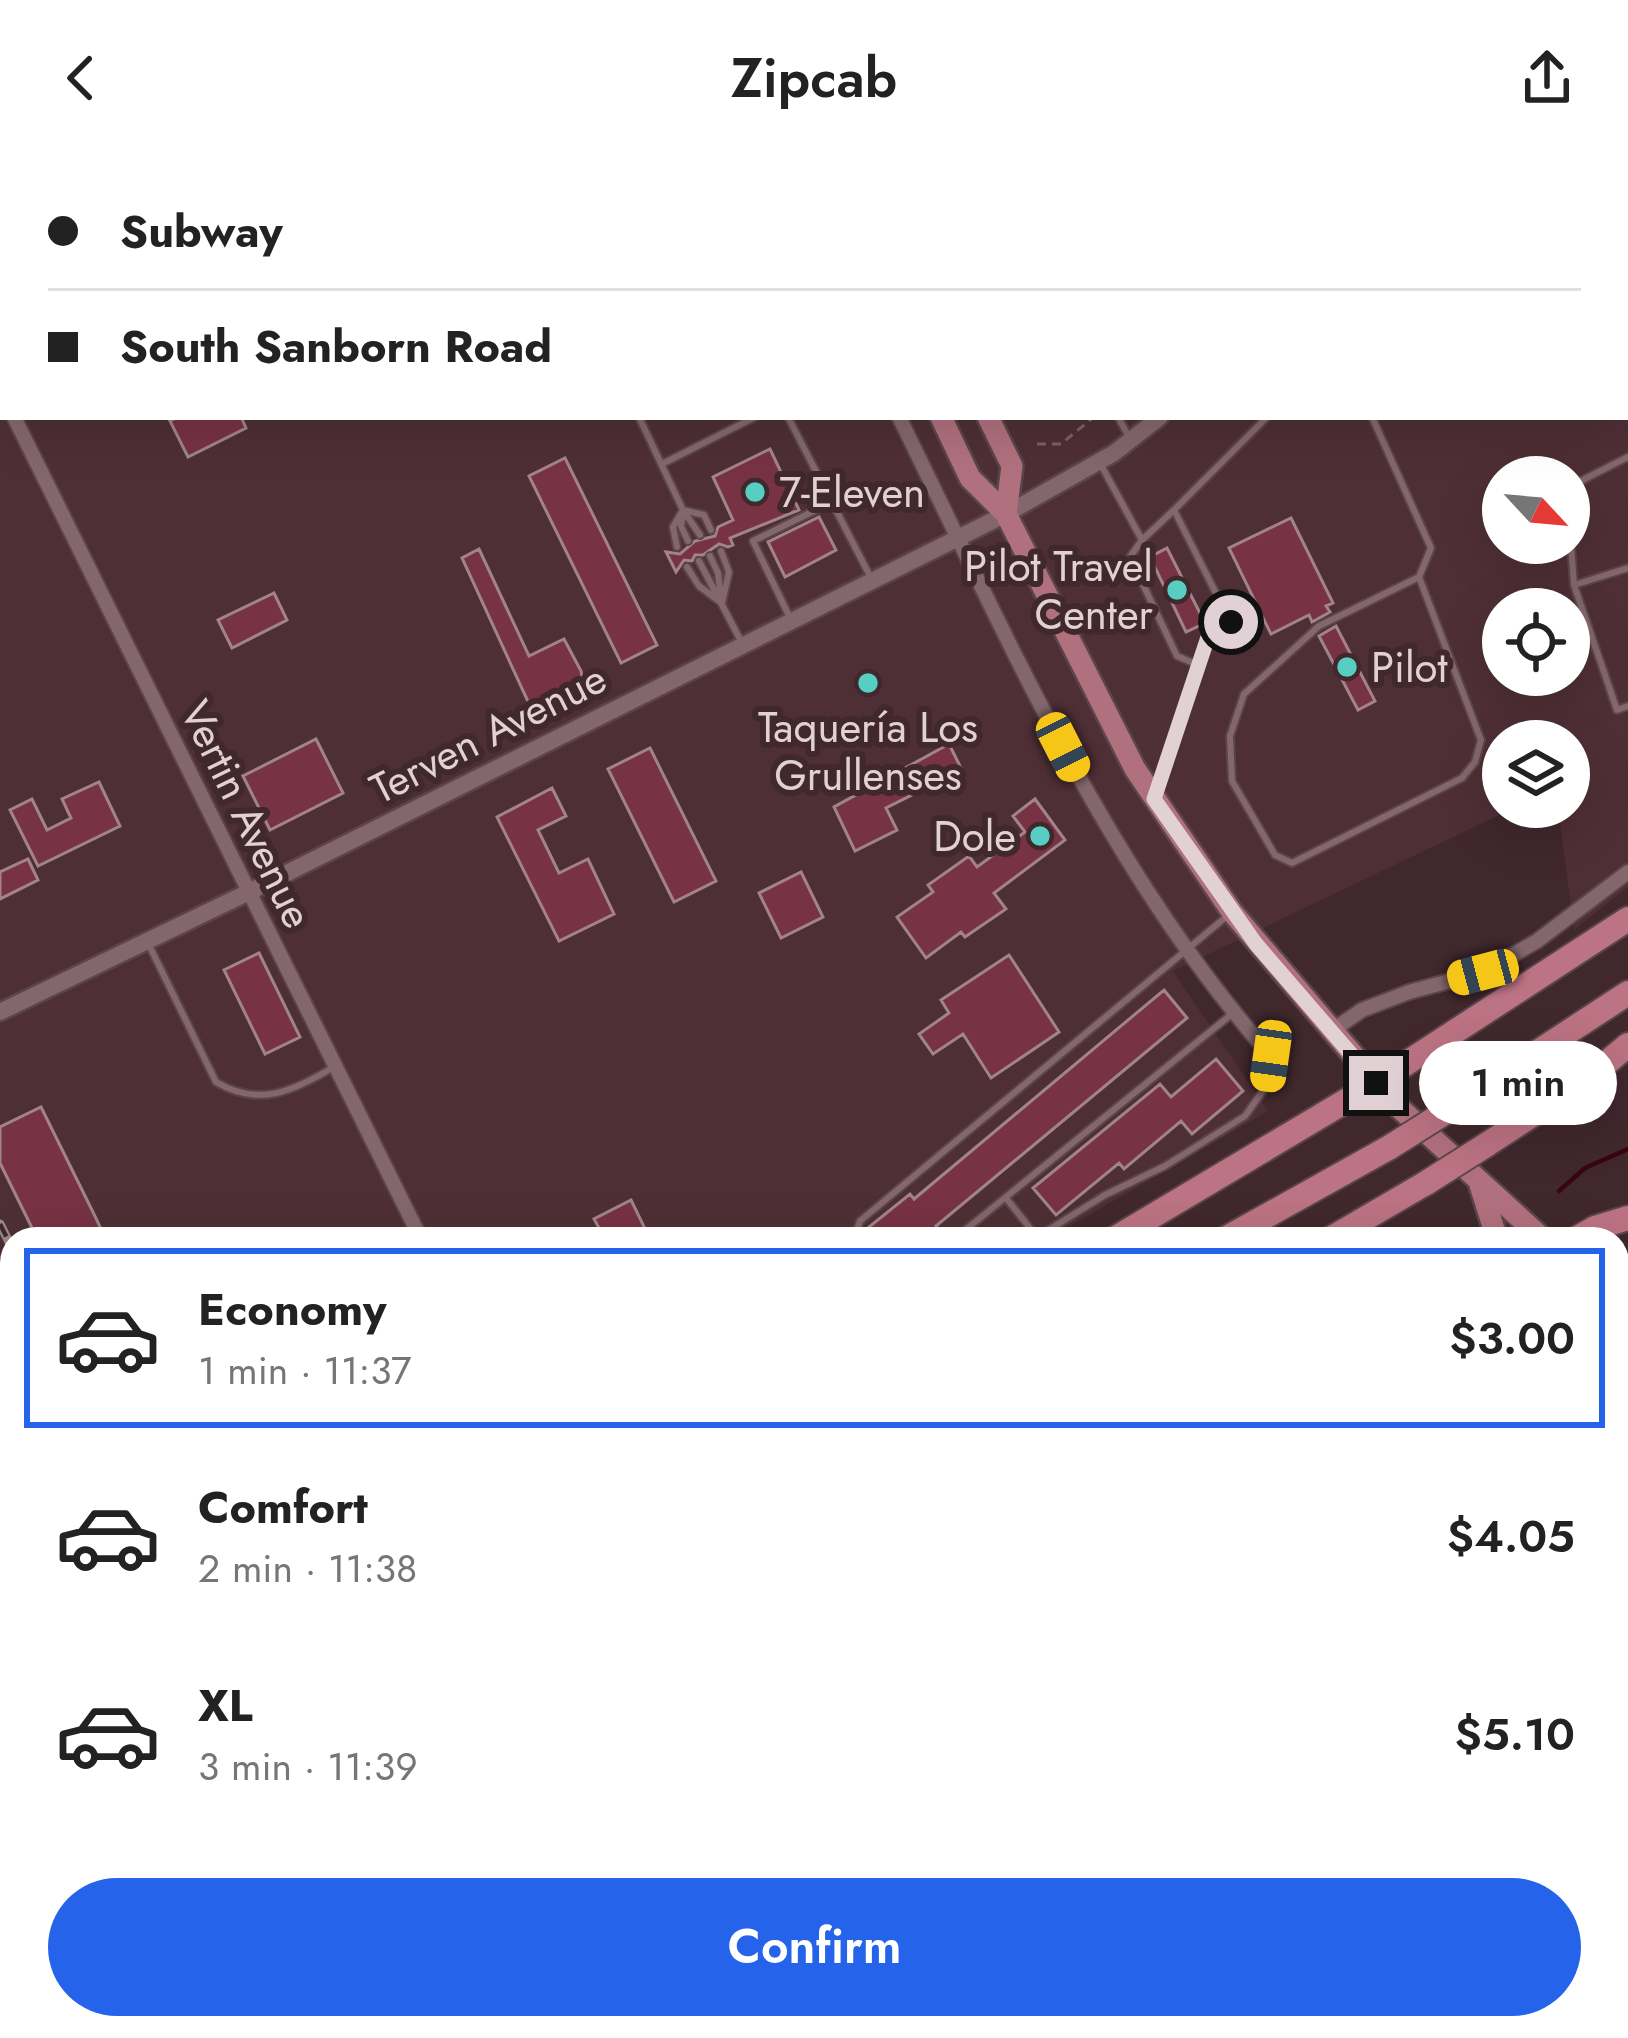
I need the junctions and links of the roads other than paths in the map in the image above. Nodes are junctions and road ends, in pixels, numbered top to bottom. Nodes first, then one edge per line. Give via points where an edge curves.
1 (15, 420) edge
2 (640, 420) edge
3 (749, 420) edge
4 (790, 420) edge
5 (900, 420) edge
6 (942, 420) edge
7 (989, 420) edge
8 (1120, 420) edge
9 (1156, 420) edge
10 (1265, 420) edge
11 (1373, 420) edge
12 (1131, 440) junction
13 (1628, 457) edge
14 (1100, 462) junction
15 (662, 464) junction
16 (1590, 476) edge
17 (832, 502) junction
18 (683, 510) junction
19 (1174, 510) junction
20 (1006, 514) junction
21 (711, 530) dead end
22 (700, 535) dead end
23 (959, 538) junction
24 (1142, 540) junction
25 (688, 541) dead end
26 (677, 547) dead end
27 (721, 550) dead end
28 (710, 556) dead end
29 (699, 561) dead end
30 (1572, 564) edge
31 (688, 567) dead end
32 (1628, 568) edge
33 (1419, 577) junction
34 (873, 581) junction
35 (1574, 585) junction
36 (722, 603) junction
37 (791, 622) junction
38 (744, 645) junction
39 (1198, 664) junction
40 (1628, 706) edge
41 (1154, 799) junction
42 (1628, 872) edge
43 (249, 892) junction
44 (1232, 912) junction
45 (1628, 919) edge
46 (147, 940) junction
47 (1186, 949) junction
48 (1628, 993) edge
49 (0, 1012) edge
50 (1233, 1013) junction
51 (1330, 1032) junction
52 (1628, 1046) edge
53 (1271, 1056) joint
54 (1628, 1058) edge
55 (335, 1066) junction
56 (1586, 1080) junction
57 (1376, 1083) junction
58 (1480, 1185) junction
59 (1006, 1198) junction
60 (1628, 1218) edge
61 (415, 1227) edge
62 (858, 1227) edge
63 (969, 1227) edge
64 (1028, 1227) edge
65 (1054, 1227) edge
66 (1134, 1227) edge
67 (1247, 1227) edge
68 (1351, 1227) edge
69 (1493, 1227) edge
70 (1529, 1227) edge
71 (1598, 1227) edge

1 - 43 street, Vertin Avenue
2 - 15 lane
3 - 15 lane
4 - 17 lane
5 - 23 street
6 - 20 highway via 970,478
7 - 20 highway via 1012,466
8 - 12 lane
9 - 12 street, Terven Avenue
10 - 19 lane
11 - 33 lane via 1431,548
12 - 14 street, Terven Avenue
13 - 16 lane
14 - 20 street, Terven Avenue
14 - 24 lane
15 - 18 lane
17 - 34 lane
17 - 37 lane via 752,541
18 - 21 lane via 704,515
18 - 22 lane
18 - 25 lane
18 - 26 lane via 673,527
19 - 24 lane
19 - 39 lane via 1231,622 1209,634
20 - 23 street, Terven Avenue
20 - 41 highway
23 - 34 street, Terven Avenue
23 - 47 street via 1084,789
24 - 39 lane via 1130,557 1178,656
27 - 36 lane via 729,572
28 - 36 lane
29 - 36 lane
30 - 35 lane
31 - 36 lane
32 - 35 lane
33 - 33 lane via 1319,626 1244,694 1230,736 1232,781 1276,855 1292,863 1462,778 1475,761 1481,740
34 - 37 street, Terven Avenue
35 - 40 lane via 1617,710
36 - 38 lane
37 - 38 street, Terven Avenue
38 - 43 street, Terven Avenue
39 - 41 lane
41 - 44 highway
42 - 51 street via 1483,972 1362,1010
43 - 46 street, Terven Avenue
43 - 55 street, Vertin Avenue
44 - 47 lane
44 - 51 highway
45 - 57 highway
46 - 49 street, Terven Avenue
46 - 55 lane via 216,1082 252,1098
47 - 50 street
47 - 62 lane
48 - 67 highway, bridge via 1390,1147
50 - 53 street
50 - 59 lane
51 - 57 highway
52 - 56 highway
53 - 65 lane via 1267,1084 1245,1116
54 - 56 highway
55 - 61 street, Vertin Avenue
56 - 68 highway, bridge
57 - 58 highway
57 - 66 highway
58 - 69 highway
58 - 70 highway
59 - 63 lane
59 - 64 lane
60 - 71 highway

